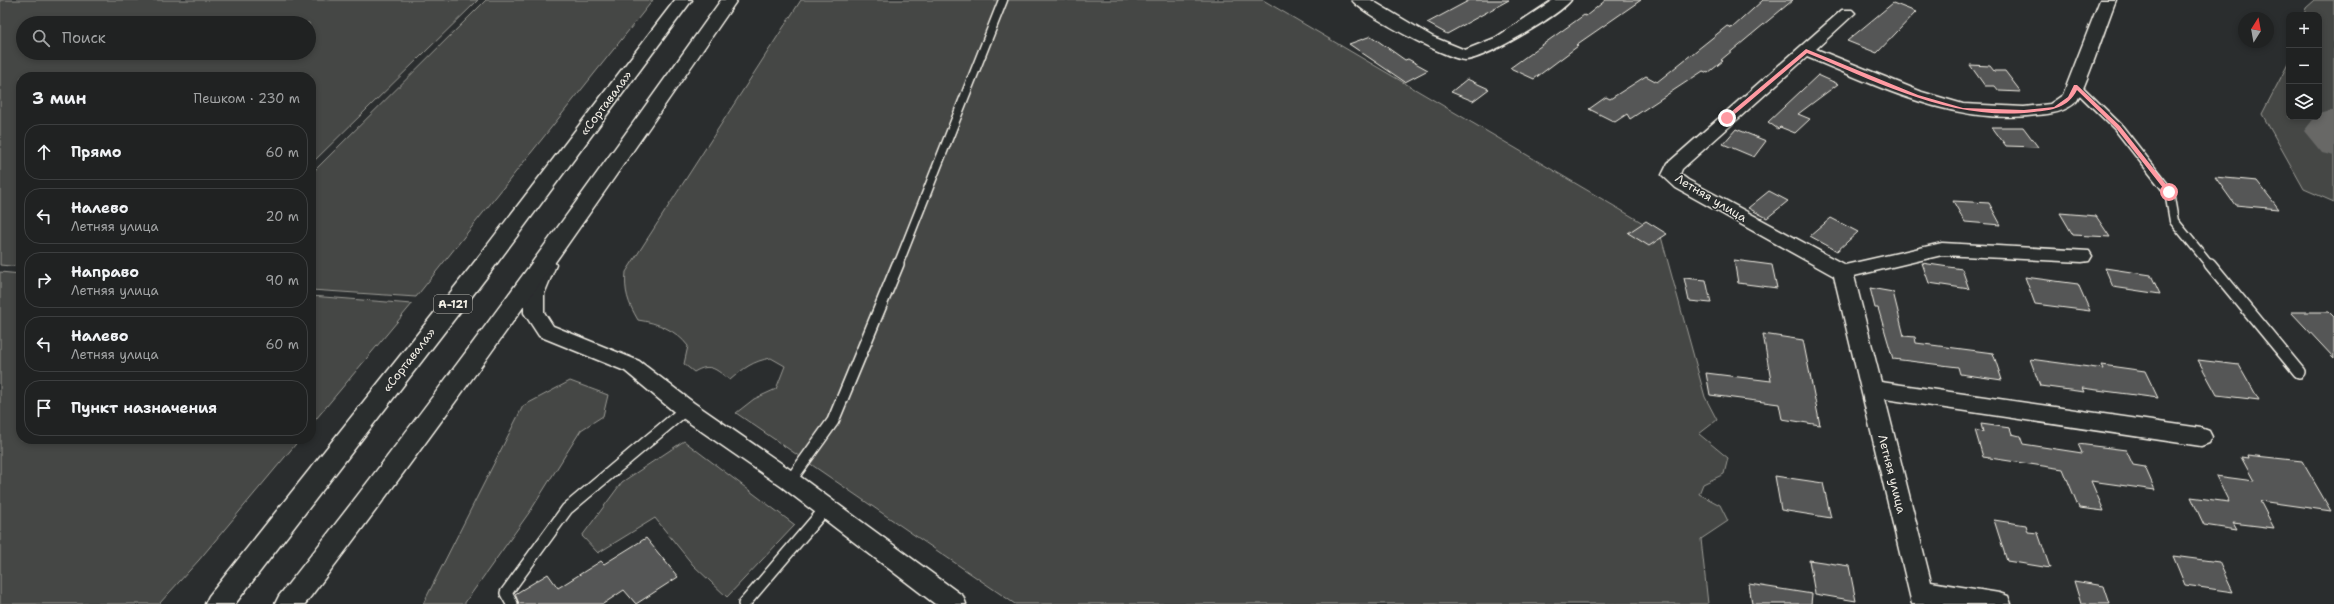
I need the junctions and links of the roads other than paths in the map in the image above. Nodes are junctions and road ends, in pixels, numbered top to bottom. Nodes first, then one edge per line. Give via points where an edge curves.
1 (684, 0) edge
2 (729, 0) edge
3 (1003, 0) edge
4 (1360, 0) edge
5 (1563, 0) edge
6 (2108, 0) edge
7 (1847, 13) dead end
8 (1806, 51) junction
9 (2076, 86) junction
10 (554, 244) junction
11 (2082, 256) dead end
12 (1843, 272) junction
13 (2299, 372) dead end
14 (1871, 390) junction
15 (686, 409) junction
16 (2201, 437) dead end
17 (790, 481) junction
18 (826, 508) junction
19 (1923, 598) edge
20 (218, 604) edge
21 (289, 604) edge
22 (512, 604) edge
23 (744, 604) edge
24 (954, 604) edge
25 (1999, 604) edge

1 - 20 highway, «Сортавала» / А-121 via 481,269
2 - 10 highway
3 - 17 lane via 875,323 833,421
4 - 5 street via 1445,50 1466,55 1487,49
6 - 9 street
7 - 8 street
8 - 9 street via 1916,96 1962,109 2024,112 2055,108 2070,98
8 - 12 street, Летняя улица via 1727,118 1674,167 1671,175 1682,184
9 - 13 lane via 2118,127 2169,192 2174,222
10 - 15 street via 534,294 534,313 546,331 632,366
10 - 21 highway via 356,518
11 - 12 street via 1942,249
12 - 14 street, Летняя улица
14 - 16 street
14 - 19 street, Летняя улица
15 - 17 street
15 - 22 lane via 567,509 506,593
17 - 18 street
18 - 23 lane
18 - 24 street
19 - 25 street

